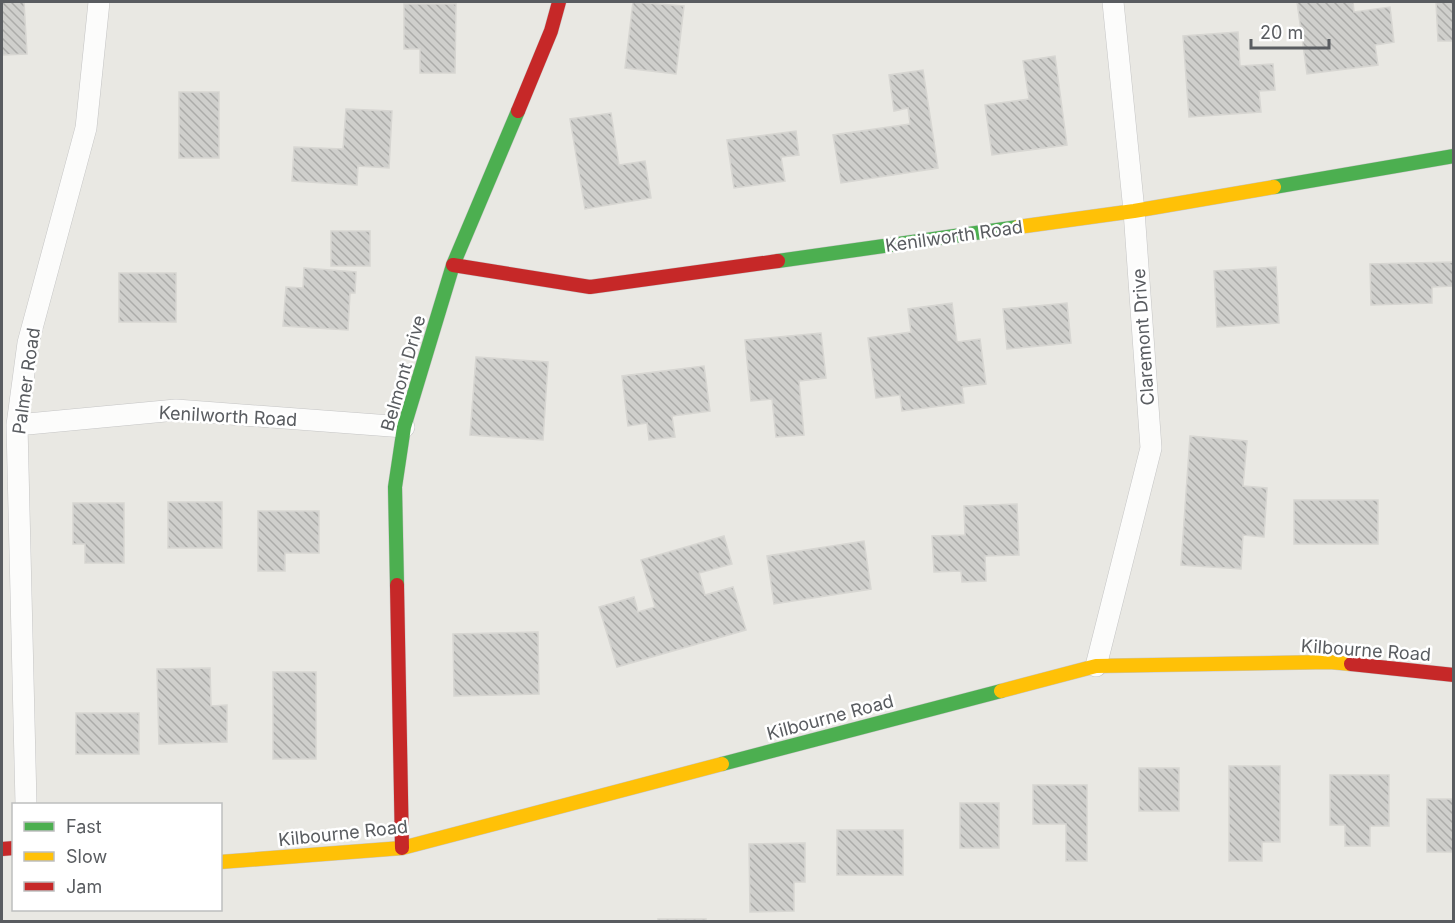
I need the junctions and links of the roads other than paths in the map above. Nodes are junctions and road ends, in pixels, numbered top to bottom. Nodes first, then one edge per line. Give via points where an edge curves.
1 (99, 2) edge
2 (559, 2) edge
3 (1113, 2) edge
4 (1454, 156) edge
5 (1134, 211) junction
6 (453, 265) junction
7 (17, 425) junction
8 (404, 427) junction
9 (1096, 666) junction
10 (1454, 675) edge
11 (26, 803) edge
12 (402, 848) junction
13 (222, 862) edge

1 - 7 street, Palmer Road via 86,128 28,343
2 - 6 street, Belmont Drive via 551,31
3 - 5 street, Claremont Drive
4 - 5 street, Kenilworth Road
5 - 6 street, Kenilworth Road via 590,287
5 - 9 street, Claremont Drive via 1151,448
6 - 8 street, Belmont Drive
7 - 8 street, Kenilworth Road via 176,410
7 - 11 street, Palmer Road
8 - 12 street, Belmont Drive via 395,487
9 - 10 street, Kilbourne Road via 1330,662
9 - 12 street, Kilbourne Road
12 - 13 street, Kilbourne Road

